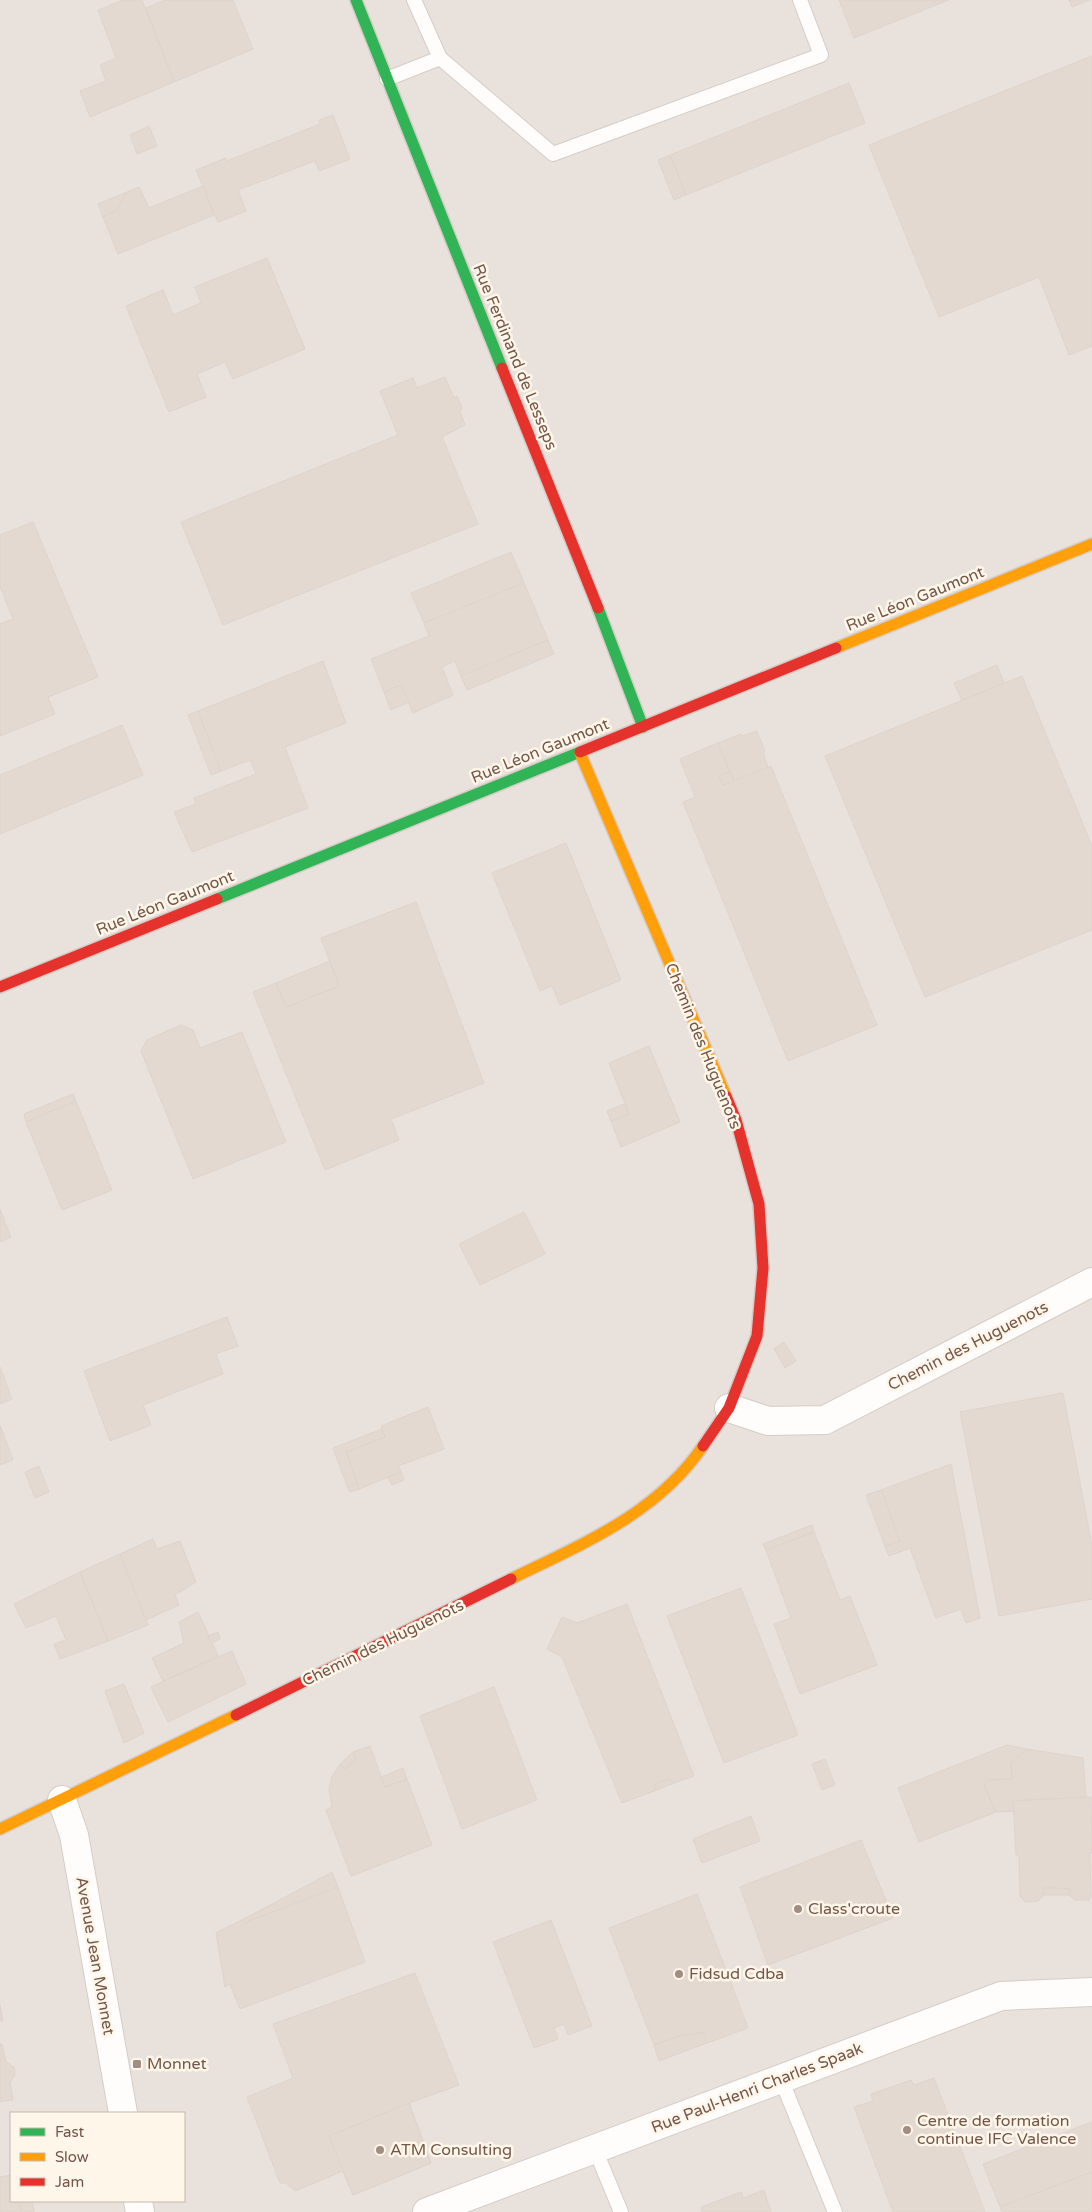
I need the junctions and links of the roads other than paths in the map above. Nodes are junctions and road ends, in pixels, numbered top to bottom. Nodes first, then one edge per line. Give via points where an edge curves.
1 (356, 0) edge
2 (414, 0) edge
3 (800, 0) edge
4 (440, 58) junction
5 (387, 79) junction
6 (1092, 544) edge
7 (643, 726) junction
8 (580, 753) junction
9 (0, 987) edge
10 (1092, 1282) edge
11 (729, 1408) junction
12 (62, 1800) junction
13 (0, 1829) edge
14 (1092, 1992) edge
15 (781, 2079) junction
16 (123, 2112) edge
17 (595, 2149) junction
18 (427, 2212) edge
19 (621, 2212) edge
20 (835, 2212) edge

1 - 5 street, Rue Ferdinand de Lesseps
2 - 4 lane
3 - 4 lane via 821,55 553,154
4 - 5 lane
5 - 7 street, Rue Ferdinand de Lesseps
6 - 7 street, Rue Léon Gaumont
7 - 8 street, Rue Léon Gaumont
8 - 9 street, Rue Léon Gaumont
8 - 11 street, Chemin des Huguenots via 736,1120 758,1204 764,1268 757,1336
10 - 11 street, Chemin des Huguenots via 825,1420 768,1421
11 - 12 street, Chemin des Huguenots via 693,1461 655,1500 601,1535
12 - 13 street, Chemin des Huguenots
12 - 16 street, Avenue Jean Monnet via 74,1834
14 - 15 street, Rue Paul-Henri Charles Spaak via 1001,1996
15 - 17 street, Rue Paul-Henri Charles Spaak
15 - 20 lane
17 - 18 street, Rue Paul-Henri Charles Spaak
17 - 19 lane

